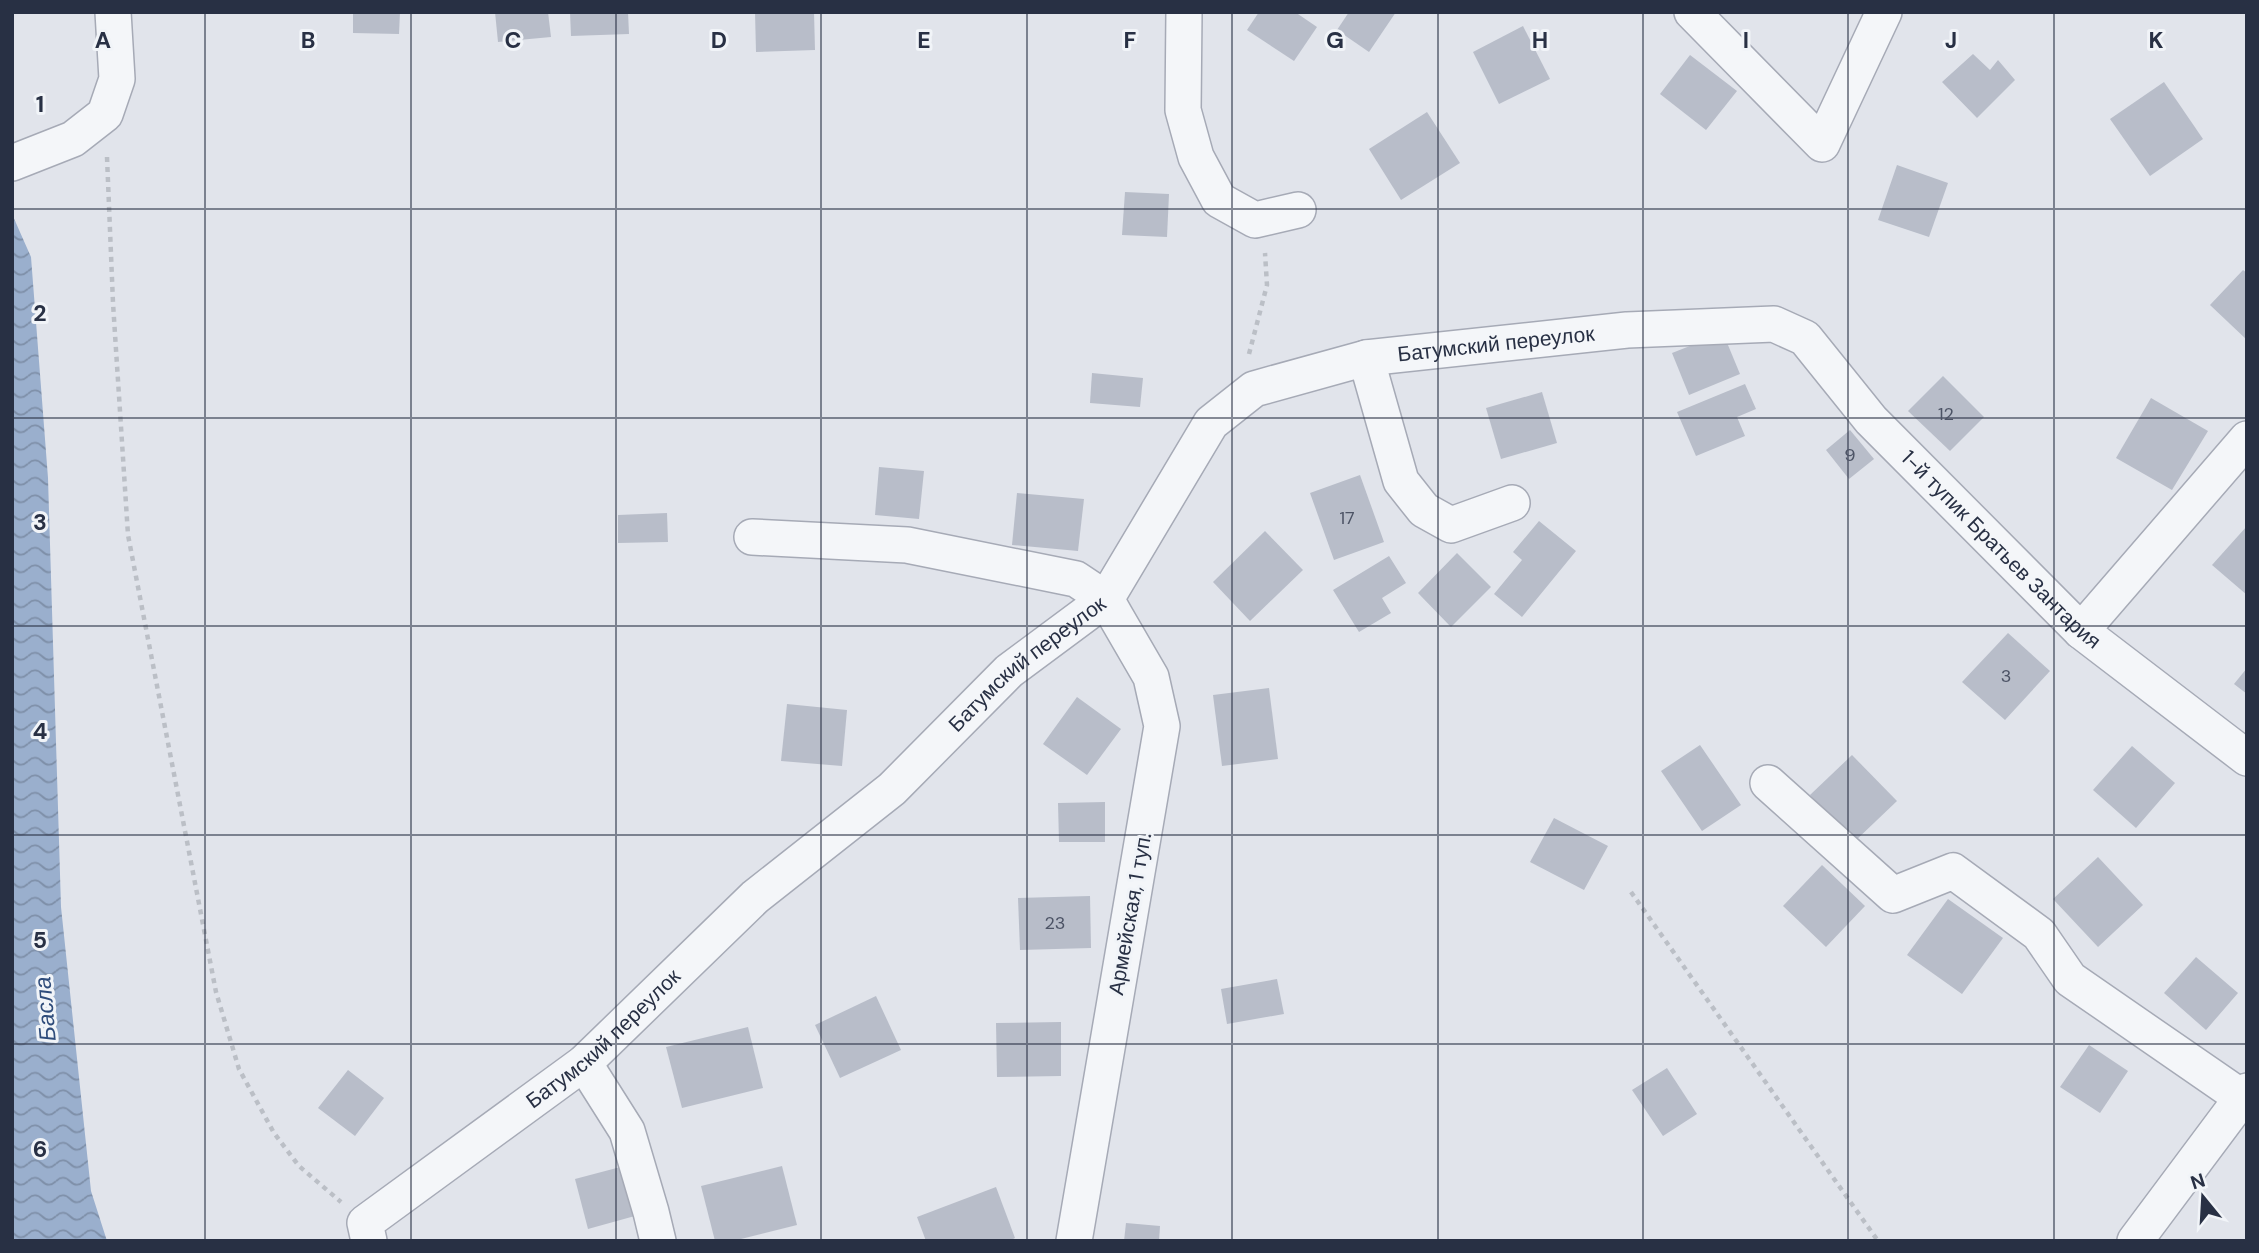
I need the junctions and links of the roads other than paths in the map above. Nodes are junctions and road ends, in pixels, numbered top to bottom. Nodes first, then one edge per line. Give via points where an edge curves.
1 (113, 12) edge
2 (1184, 12) edge
3 (1692, 12) edge
4 (1884, 12) edge
5 (12, 163) edge
6 (1298, 210) dead end
7 (1774, 324) joint
8 (1366, 358) junction
9 (2247, 439) edge
10 (1512, 503) dead end
11 (752, 537) dead end
12 (1106, 599) junction
13 (2081, 631) junction
14 (2247, 758) edge
15 (1768, 783) dead end
16 (584, 1063) junction
17 (2244, 1094) edge
18 (367, 1232) edge
19 (658, 1241) edge
20 (1074, 1241) edge
21 (2135, 1241) edge

1 - 5 street via 117,79 105,114 73,139
2 - 6 street via 1183,110 1196,157 1219,200 1255,219
3 - 4 street via 1822,144
7 - 8 street, Батумский переулок via 1627,330
7 - 13 street, 1-й тупик Братьев Зантария via 1805,338 1871,419
8 - 10 street via 1401,481 1424,510 1451,525
8 - 12 street, Батумский переулок via 1254,389 1211,424
9 - 13 street
11 - 12 street via 907,545 1076,579
12 - 16 street, Батумский переулок via 1009,671 892,789 755,897
12 - 20 street, Армейская, 1 туп. via 1151,677 1162,726
13 - 14 street, 1-й тупик Братьев Зантария
15 - 17 street via 1893,895 1953,871 2039,933 2070,979
16 - 18 street, Батумский переулок
16 - 19 street via 627,1131
17 - 21 street

